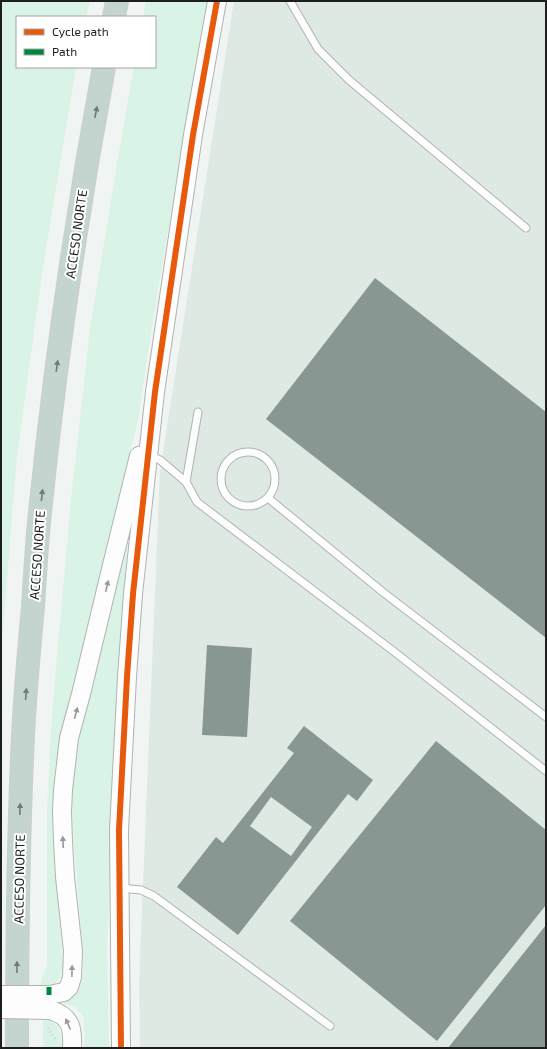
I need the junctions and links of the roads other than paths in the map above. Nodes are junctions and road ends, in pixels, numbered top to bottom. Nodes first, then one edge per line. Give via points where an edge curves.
1 (117, 1) edge
2 (217, 1) edge
3 (290, 1) edge
4 (114, 16) edge
5 (104, 68) edge
6 (526, 228) dead end
7 (156, 392) junction
8 (198, 412) dead end
9 (149, 455) junction
10 (186, 482) junction
11 (268, 498) junction
12 (546, 717) edge
13 (546, 771) edge
14 (120, 888) junction
15 (1, 995) edge
16 (49, 1002) junction
17 (1, 1009) edge
18 (330, 1026) dead end
19 (17, 1048) edge
20 (72, 1048) edge
21 (121, 1048) edge

1 - 4 highway
2 - 7 street via 193,135
3 - 6 lane via 318,49 349,80
19 -> 5 highway, ACCESO NORTE via 23,733 41,505 56,370
7 - 9 street
16 -> 7 street via 69,987 72,977 73,951 65,877 62,812 69,738
8 - 10 lane
9 - 10 lane via 160,460
9 - 14 street via 133,594 127,677 119,830
10 - 13 lane via 197,502
11 - 11 lane via 275,482 274,472 264,457 246,452 237,454 229,460 224,467 222,483 230,498 244,506 253,506
11 - 12 lane via 384,593
14 - 18 lane via 141,890 154,896
14 - 21 street
15 - 16 street, bridge
16 - 17 street, bridge
20 -> 16 street via 69,1021

